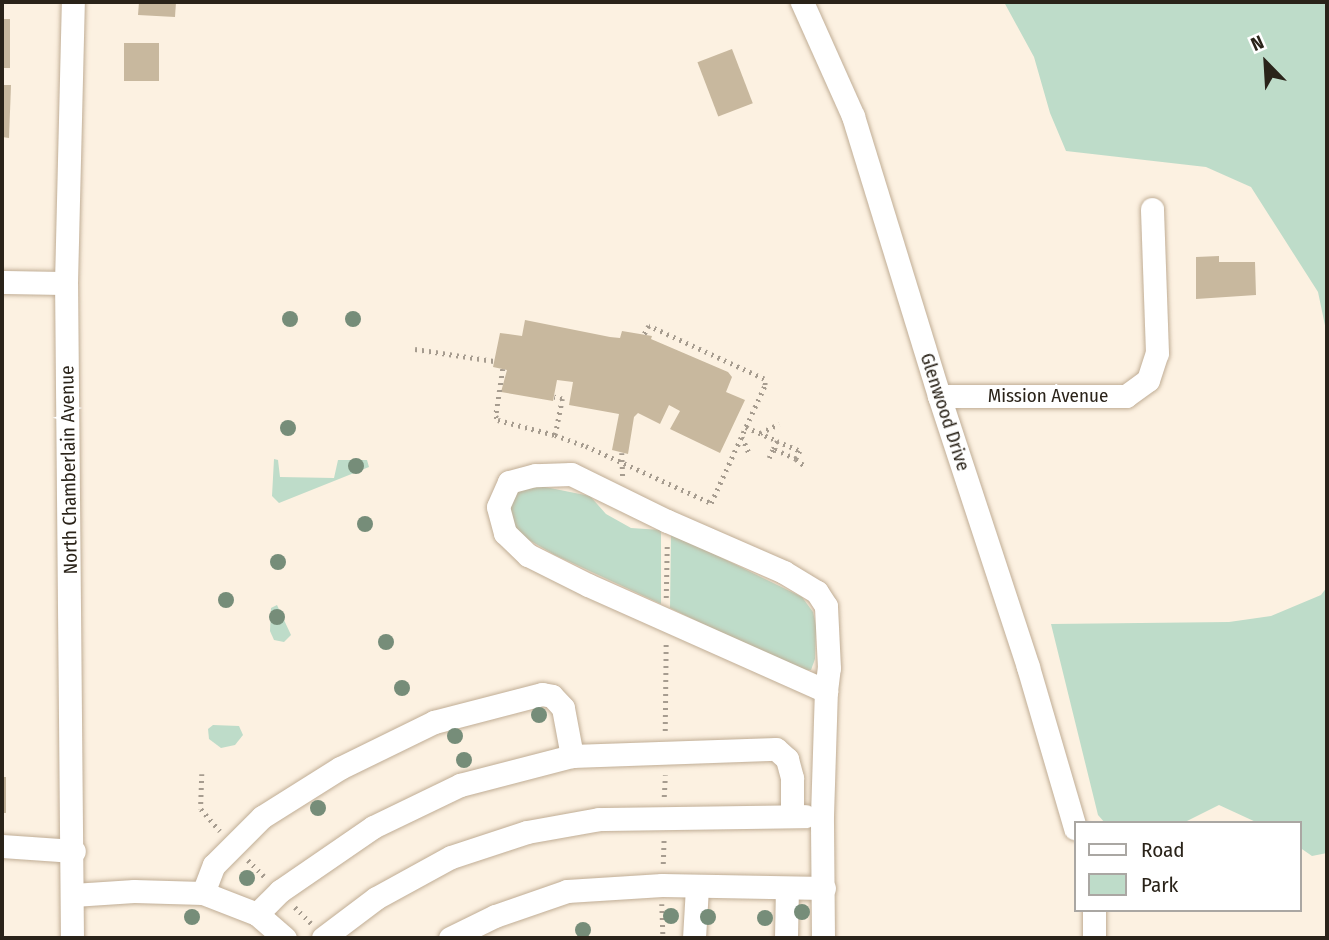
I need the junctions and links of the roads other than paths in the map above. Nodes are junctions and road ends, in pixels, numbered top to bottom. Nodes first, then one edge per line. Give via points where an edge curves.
1 (73, 2) edge
2 (802, 2) edge
3 (1152, 209) dead end
4 (2, 282) edge
5 (66, 283) junction
6 (939, 396) junction
7 (826, 691) junction
8 (572, 755) junction
9 (792, 816) junction
10 (822, 816) junction
11 (1074, 825) edge
12 (2, 846) edge
13 (74, 851) junction
14 (697, 887) junction
15 (787, 888) junction
16 (824, 888) junction
17 (203, 893) junction
18 (73, 895) junction
19 (1094, 912) edge
20 (257, 914) junction
21 (72, 938) edge
22 (285, 938) edge
23 (323, 938) edge
24 (450, 938) edge
25 (694, 938) edge
26 (786, 938) edge
27 (823, 938) edge
28 (1094, 938) edge

1 - 5 street, North Chamberlain Avenue
2 - 6 street, Glenwood Drive via 853,116
3 - 6 street, Mission Avenue via 1157,353 1148,380 1126,396
4 - 5 street
5 - 13 street, North Chamberlain Avenue
6 - 11 street, Glenwood Drive
7 - 7 street via 828,616 817,592 784,572 571,474 535,475 509,482 498,507 505,533 528,555
7 - 10 street
8 - 9 street via 776,749 787,759 792,778
8 - 17 street via 563,708 552,696 542,694 434,722 340,768 262,817 214,865
8 - 20 street via 460,785 373,827 280,891
9 - 10 street
9 - 23 street via 600,819 527,832 451,857 376,898
10 - 16 street
12 - 13 street
13 - 18 street, North Chamberlain Avenue
14 - 15 street
14 - 24 street via 567,891 495,916
14 - 25 street
15 - 16 street
15 - 26 street
16 - 27 street
17 - 18 street
17 - 20 street
18 - 21 street, North Chamberlain Avenue
19 - 28 street
20 - 22 street

